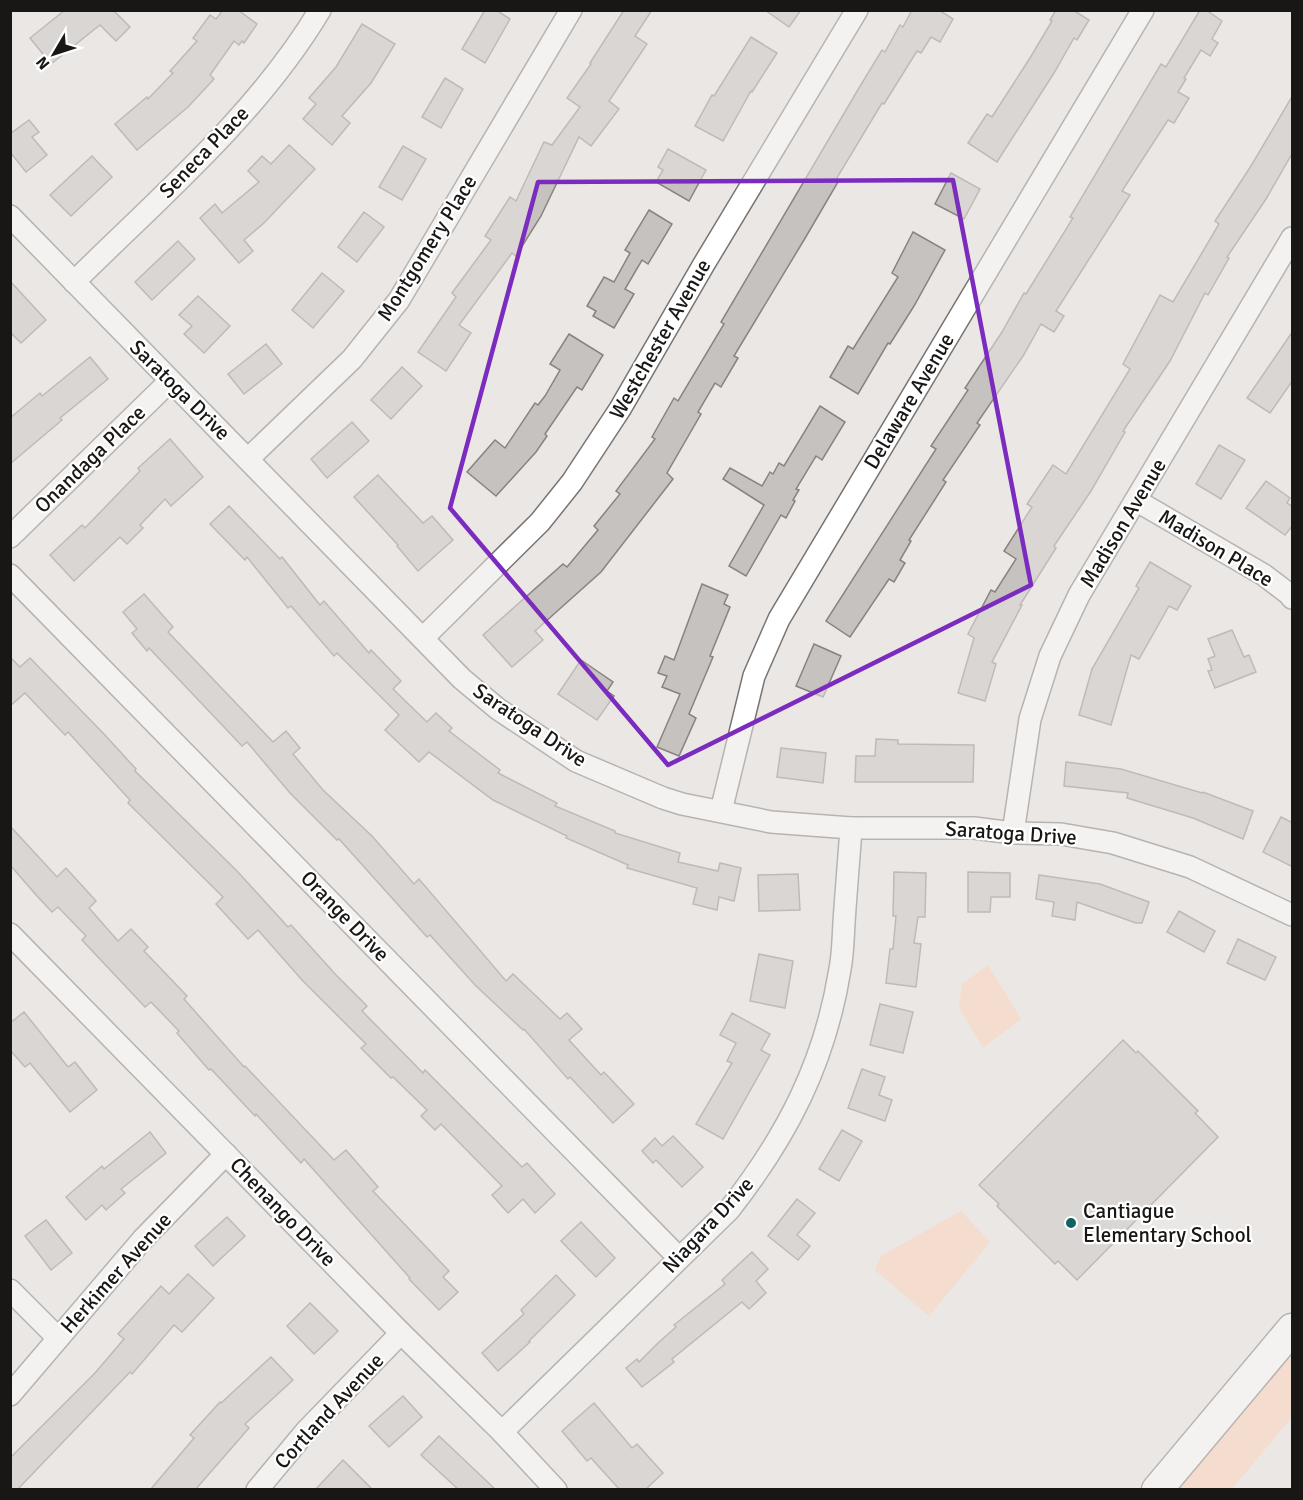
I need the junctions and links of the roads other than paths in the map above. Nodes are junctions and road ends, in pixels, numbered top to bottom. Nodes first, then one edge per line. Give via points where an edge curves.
1 (320, 10) edge
2 (571, 10) edge
3 (857, 10) edge
4 (1143, 10) edge
5 (10, 216) edge
6 (1293, 238) edge
7 (74, 282) junction
8 (170, 381) junction
9 (248, 459) junction
10 (1137, 501) junction
11 (10, 537) edge
12 (10, 575) edge
13 (1293, 598) edge
14 (423, 638) junction
15 (721, 811) junction
16 (851, 828) junction
17 (1013, 833) junction
18 (1293, 915) edge
19 (10, 934) edge
20 (226, 1154) junction
21 (679, 1258) junction
22 (10, 1290) edge
23 (1293, 1329) edge
24 (401, 1333) junction
25 (58, 1338) junction
26 (10, 1395) edge
27 (502, 1432) junction
28 (257, 1490) edge
29 (556, 1490) edge
30 (1157, 1490) edge

1 - 7 street, Seneca Place via 270,81 228,130
2 - 9 street, Montgomery Place via 399,300 352,359
3 - 14 street, Westchester Avenue via 572,483 540,522
4 - 15 street, Delaware Avenue via 779,619 753,676
5 - 7 street, Saratoga Drive
6 - 10 street, Madison Avenue
7 - 8 street, Saratoga Drive
8 - 9 street, Saratoga Drive
8 - 11 street, Onandaga Place
9 - 14 street, Saratoga Drive
10 - 13 street, Madison Place via 1264,575
10 - 17 street, Madison Avenue via 1079,595 1050,656 1030,719
12 - 21 street, Orange Drive
14 - 15 street, Saratoga Drive via 498,709 576,761 663,798
15 - 16 street, Saratoga Drive via 771,822
16 - 17 street, Saratoga Drive via 975,828
16 - 21 street, Niagara Drive via 841,967 830,1018 810,1079 788,1125 756,1176 729,1210
17 - 18 street, Saratoga Drive via 1061,834 1113,843 1190,867
19 - 20 street, Chenango Drive
20 - 24 street, Chenango Drive
20 - 25 street, Herkimer Avenue via 143,1239
21 - 27 street, Niagara Drive
22 - 25 street
23 - 30 main road
24 - 27 street, Chenango Drive
24 - 28 street, Cortland Avenue via 307,1431
25 - 26 street, Herkimer Avenue
27 - 29 street, Chenango Drive

